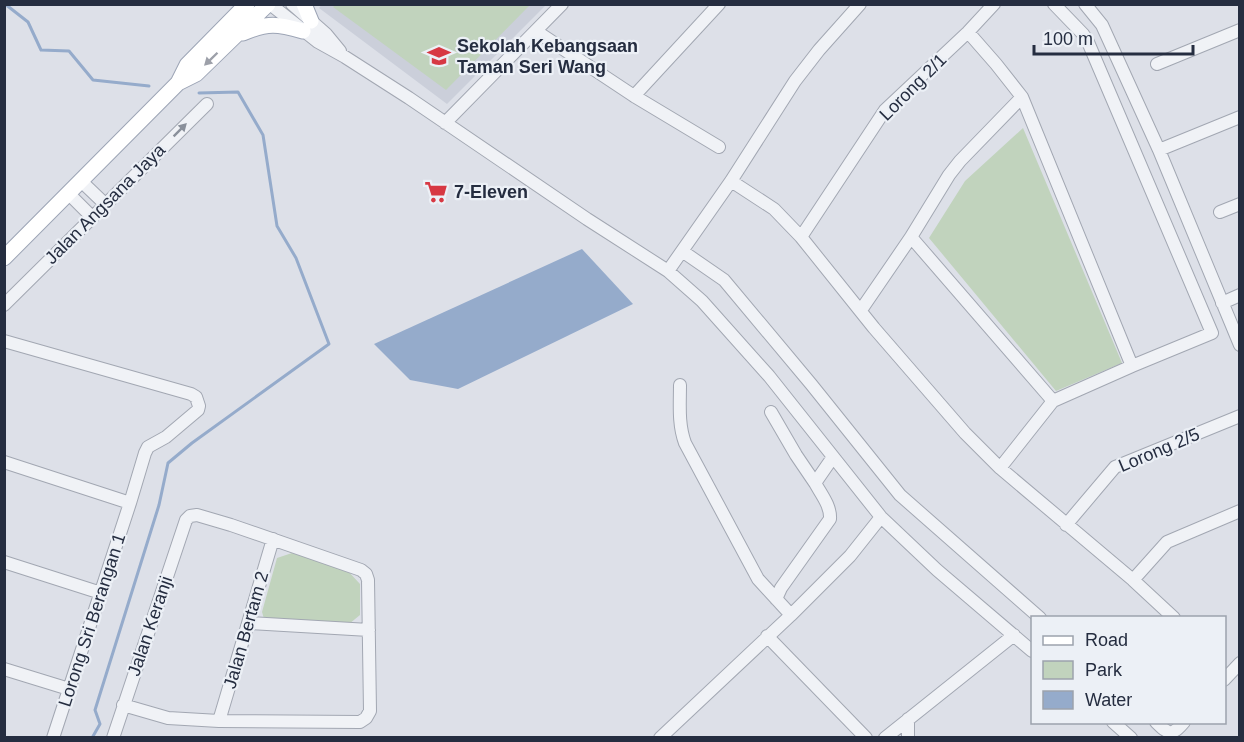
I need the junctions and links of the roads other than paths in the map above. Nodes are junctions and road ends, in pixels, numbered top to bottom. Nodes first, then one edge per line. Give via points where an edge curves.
1 (229, 4) edge
2 (247, 4) edge
3 (269, 4) edge
4 (292, 4) edge
5 (304, 4) edge
6 (562, 4) edge
7 (719, 4) edge
8 (861, 4) edge
9 (994, 4) edge
10 (1054, 4) edge
11 (1085, 4) edge
12 (307, 26) junction
13 (1239, 30) edge
14 (536, 31) junction
15 (229, 32) junction
16 (968, 33) junction
17 (1157, 64) dead end
18 (634, 96) junction
19 (1022, 97) junction
20 (207, 104) dead end
21 (1239, 117) edge
22 (446, 123) junction
23 (719, 147) dead end
24 (1160, 150) junction
25 (81, 181) junction
26 (731, 181) junction
27 (68, 193) junction
28 (105, 204) junction
29 (1239, 204) edge
30 (1220, 212) dead end
31 (92, 217) junction
32 (801, 237) junction
33 (911, 237) junction
34 (682, 251) junction
35 (4, 258) edge
36 (668, 271) junction
37 (1239, 296) edge
38 (1222, 303) junction
39 (4, 305) edge
40 (861, 310) junction
41 (4, 341) edge
42 (1239, 345) edge
43 (1132, 366) junction
44 (680, 385) dead end
45 (1053, 401) junction
46 (771, 411) dead end
47 (1239, 416) edge
48 (833, 457) junction
49 (4, 462) edge
50 (1000, 468) junction
51 (814, 483) junction
52 (130, 503) junction
53 (1239, 511) edge
54 (881, 517) junction
55 (1066, 525) junction
56 (273, 539) junction
57 (4, 562) edge
58 (1133, 580) junction
59 (100, 593) junction
60 (776, 599) junction
61 (791, 615) junction
62 (1038, 616) edge
63 (1172, 616) edge
64 (248, 623) junction
65 (369, 630) junction
66 (1014, 635) junction
67 (767, 636) junction
68 (1031, 650) edge
69 (4, 669) edge
70 (69, 690) junction
71 (123, 705) junction
72 (908, 719) junction
73 (219, 721) junction
74 (1114, 724) edge
75 (1157, 724) edge
76 (1183, 724) edge
77 (53, 738) edge
78 (113, 738) edge
79 (660, 738) edge
80 (866, 738) edge
81 (885, 738) edge
82 (908, 738) edge
83 (1131, 738) edge

1 - 15 main road
2 - 15 main road
3 - 12 street
3 - 15 main road
4 - 12 street
5 - 12 main road
6 - 14 street
7 - 18 street
8 - 26 street via 795,81
9 - 16 street, Lorong 2/1
10 - 43 street via 1088,42 1212,333
11 - 24 street via 1102,25
12 - 15 main road via 268,25
12 - 22 street via 318,42
13 - 17 street
14 - 18 street
14 - 22 street
15 - 25 main road via 187,65 178,83
16 - 19 street
16 - 32 street, Lorong 2/1 via 885,110
18 - 23 street
19 - 33 street via 954,168
19 - 43 street
28 -> 20 street, Jalan Angsana Jaya
21 - 24 street
22 - 36 street
24 - 38 street
25 - 27 main road
25 - 28 street
26 - 32 street via 774,209
26 - 34 street
27 - 31 street
27 - 35 main road
28 - 31 street, Jalan Angsana Jaya
29 - 30 street
31 - 39 street, Jalan Angsana Jaya
32 - 40 street
33 - 40 street
33 - 45 street
34 - 36 street
34 - 62 street via 724,280 900,495
36 - 48 street via 702,301 769,376
37 - 38 street
38 - 42 street
40 - 50 street via 965,433
41 - 52 street, Lorong Sri Berangan 1 via 196,397 198,410 148,447
43 - 45 street
44 - 60 street via 680,423 685,443 755,574
45 - 50 street
46 - 51 street
47 - 55 street, Lorong 2/5 via 1115,467
48 - 51 street
48 - 54 street
49 - 52 street
50 - 55 street
51 - 60 street via 831,516
52 - 59 street, Lorong Sri Berangan 1
53 - 58 street via 1167,542
54 - 61 street via 850,556
54 - 66 street
55 - 58 street
56 - 64 street, Jalan Bertam 2
56 - 65 street via 366,574
56 - 71 street, Jalan Keranji via 197,514 186,520
57 - 59 street
58 - 63 street
59 - 70 street, Lorong Sri Berangan 1
60 - 61 street
61 - 67 street
64 - 65 street
64 - 73 street, Jalan Bertam 2
65 - 73 street via 370,711 360,722
66 - 68 street
66 - 72 street
67 - 79 street
67 - 80 street
69 - 70 street
70 - 77 street, Lorong Sri Berangan 1
71 - 73 street via 168,718
71 - 78 street, Jalan Keranji
72 - 81 street
72 - 82 street
74 - 83 street
75 - 76 street via 1166,732 1175,732

